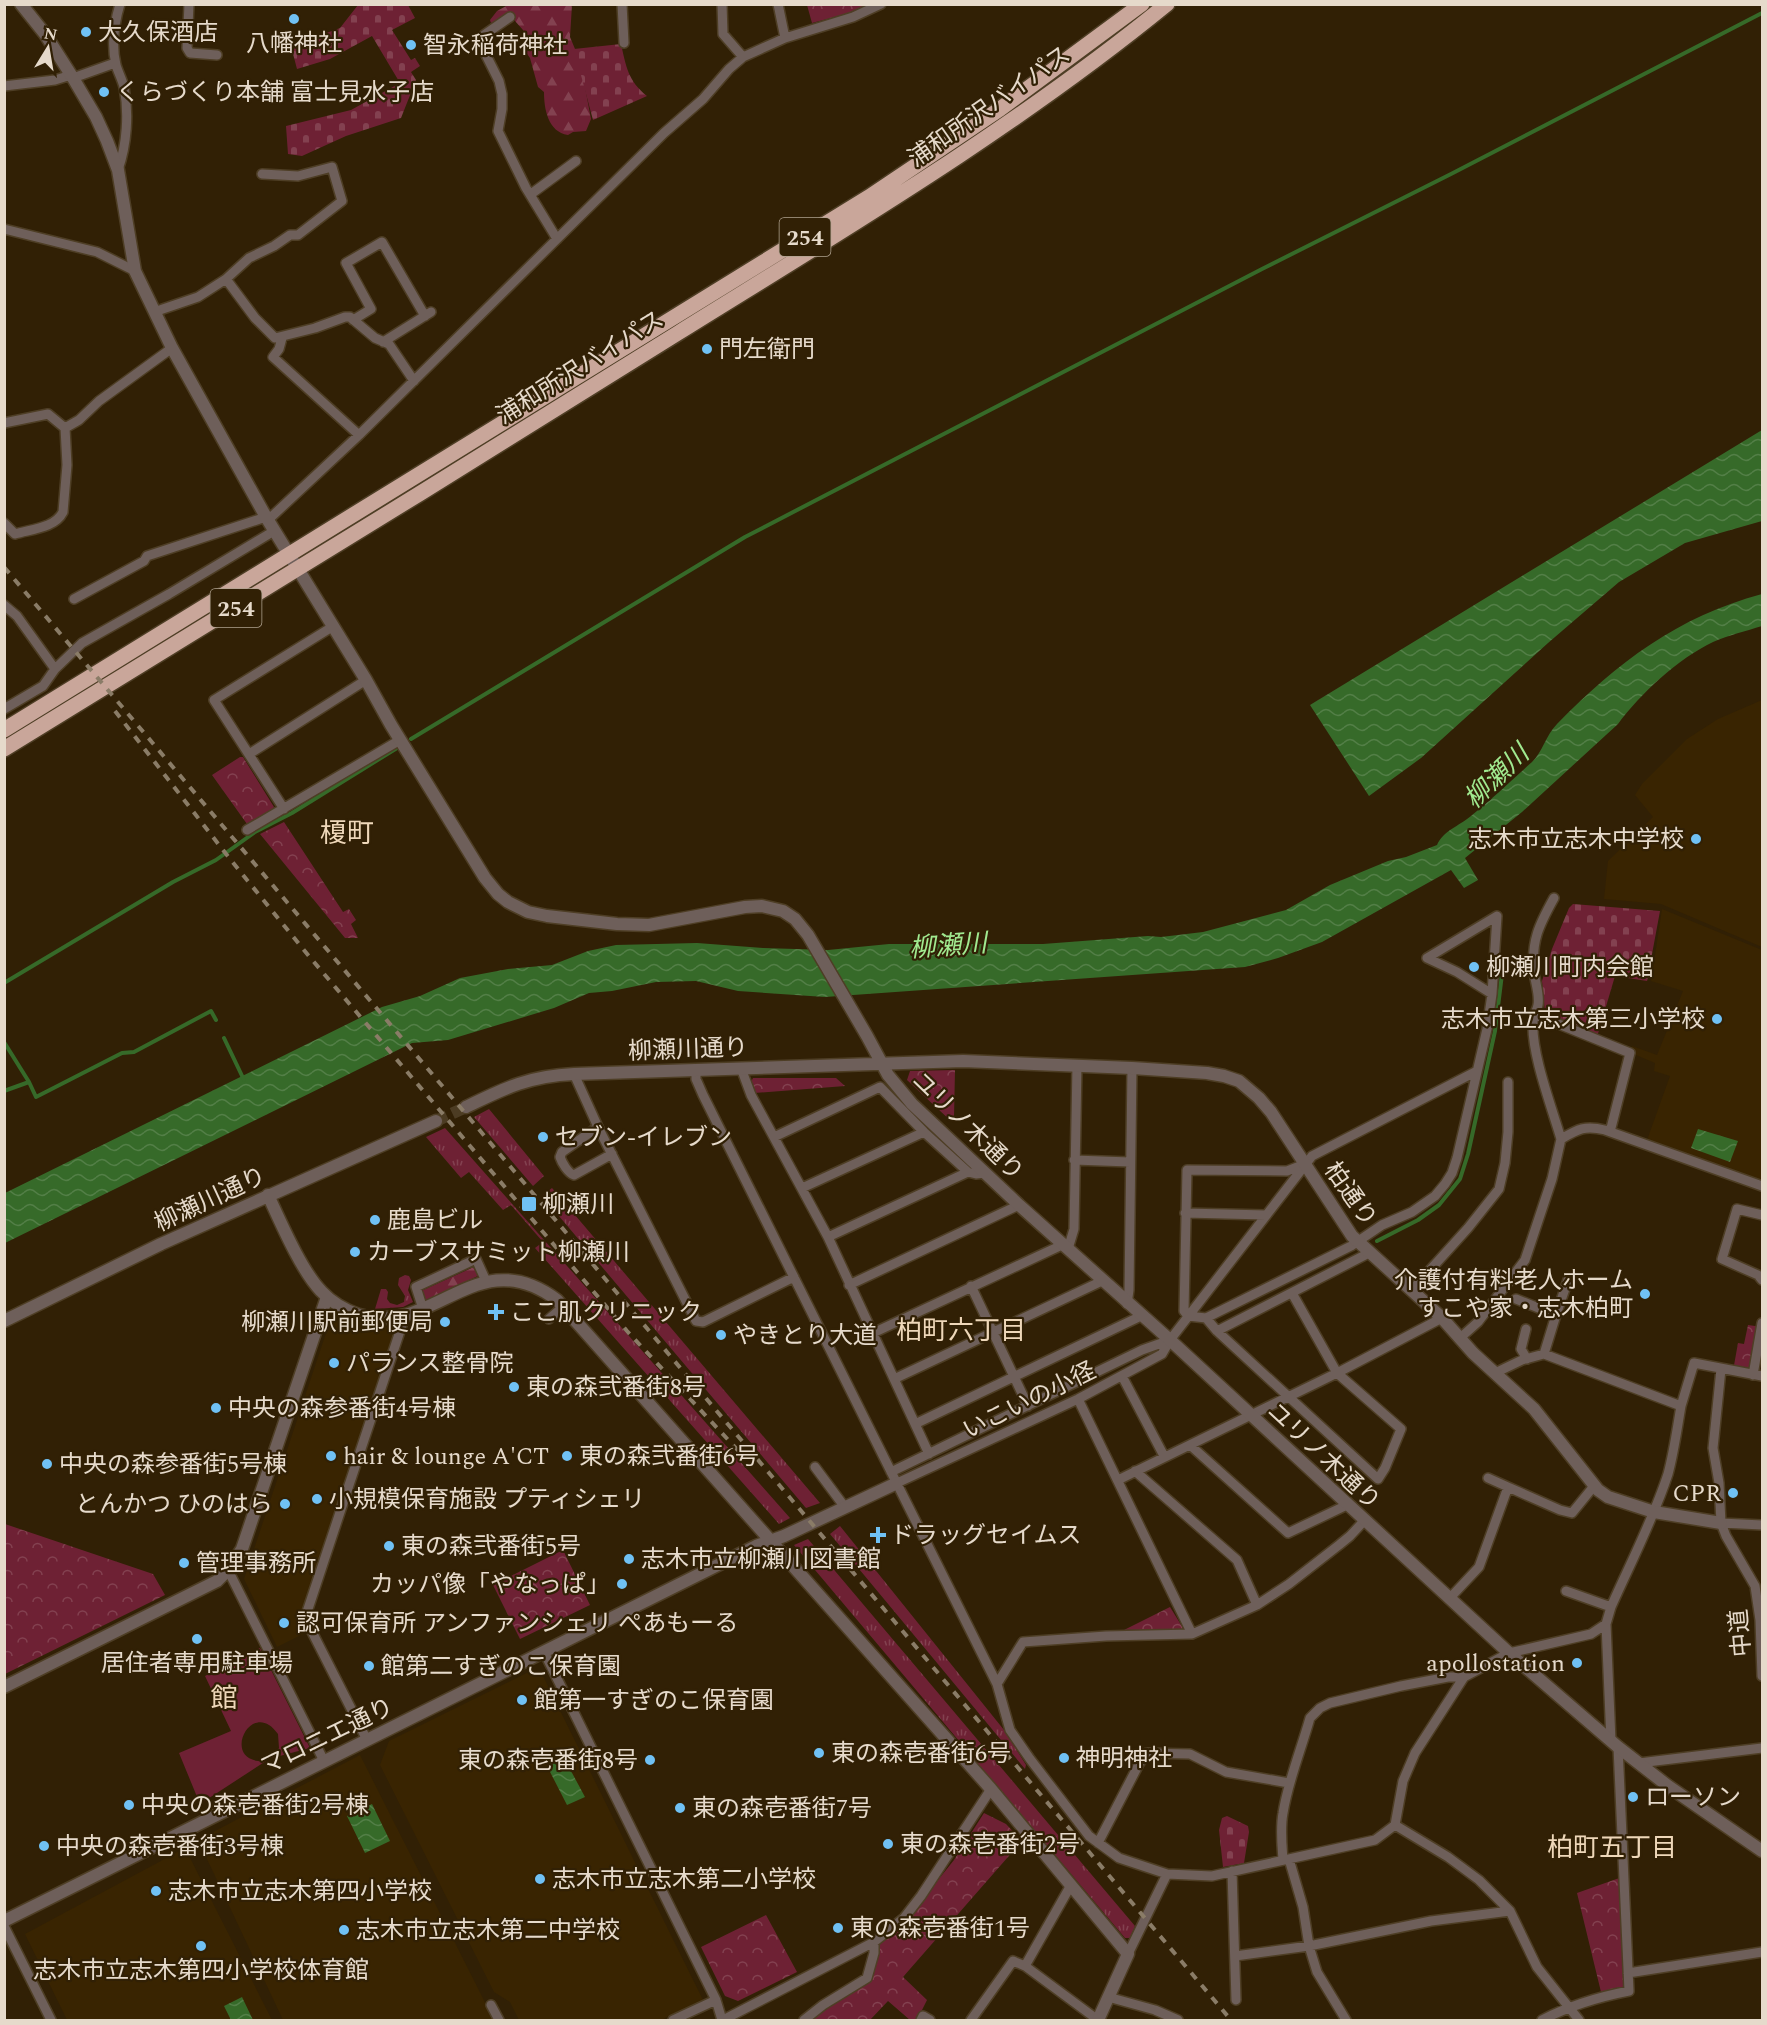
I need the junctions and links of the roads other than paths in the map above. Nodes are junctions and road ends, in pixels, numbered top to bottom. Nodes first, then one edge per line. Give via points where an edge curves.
1 (21, 4) edge
2 (120, 4) edge
3 (189, 4) edge
4 (622, 4) edge
5 (722, 4) edge
6 (778, 4) edge
7 (881, 4) edge
8 (1142, 4) edge
9 (1167, 4) edge
10 (510, 17) dead end
11 (785, 38) junction
12 (624, 43) dead end
13 (217, 55) dead end
14 (743, 57) junction
15 (115, 63) junction
16 (72, 77) junction
17 (4, 86) edge
18 (576, 161) dead end
19 (118, 170) junction
20 (262, 174) dead end
21 (531, 194) junction
22 (4, 229) edge
23 (557, 239) junction
24 (135, 271) junction
25 (226, 279) junction
26 (154, 312) junction
27 (353, 320) junction
28 (282, 338) junction
29 (383, 342) junction
30 (172, 348) junction
31 (414, 381) junction
32 (4, 423) edge
33 (65, 428) junction
34 (359, 435) junction
35 (4, 523) edge
36 (269, 523) junction
37 (288, 555) junction
38 (298, 570) junction
39 (74, 599) dead end
40 (6, 609) edge
41 (332, 627) junction
42 (55, 669) junction
43 (366, 680) junction
44 (4, 709) edge
45 (4, 730) edge
46 (400, 740) junction
47 (4, 748) edge
48 (249, 754) junction
49 (284, 809) junction
50 (248, 830) dead end
51 (1554, 898) dead end
52 (1492, 994) junction
53 (1534, 1014) junction
54 (881, 1064) junction
55 (1077, 1065) junction
56 (741, 1068) junction
57 (1132, 1068) junction
58 (696, 1069) junction
59 (1477, 1071) junction
60 (574, 1074) junction
61 (1508, 1082) dead end
62 (466, 1107) tunnel mouth
63 (436, 1121) tunnel mouth
64 (598, 1127) junction
65 (924, 1132) junction
66 (1611, 1132) junction
67 (774, 1137) junction
68 (1561, 1139) junction
69 (612, 1154) junction
70 (1074, 1160) junction
71 (1130, 1162) junction
72 (1305, 1164) junction
73 (968, 1172) junction
74 (985, 1173) junction
75 (1762, 1186) edge
76 (802, 1188) junction
77 (268, 1195) junction
78 (1019, 1205) junction
79 (1185, 1214) junction
80 (1266, 1215) junction
81 (1762, 1215) edge
82 (828, 1238) junction
83 (1358, 1242) junction
84 (1065, 1247) junction
85 (1370, 1253) junction
86 (794, 1277) junction
87 (1569, 1277) dead end
88 (1762, 1280) edge
89 (486, 1281) junction
90 (1101, 1281) junction
91 (849, 1285) junction
92 (971, 1286) junction
93 (1411, 1291) junction
94 (1292, 1293) junction
95 (327, 1297) junction
96 (1516, 1299) dead end
97 (1127, 1304) junction
98 (563, 1307) junction
99 (423, 1309) junction
100 (1556, 1315) junction
101 (405, 1316) junction
102 (1141, 1316) junction
103 (1188, 1316) junction
104 (1206, 1318) junction
105 (1442, 1318) junction
106 (549, 1319) dead end
107 (4, 1321) edge
108 (1762, 1323) edge
109 (1526, 1329) dead end
110 (1217, 1331) junction
111 (873, 1333) junction
112 (993, 1333) junction
113 (1459, 1339) junction
114 (1170, 1341) junction
115 (1544, 1354) junction
116 (1527, 1359) junction
117 (1721, 1369) junction
118 (1337, 1373) junction
119 (1495, 1373) junction
120 (1014, 1376) junction
121 (1122, 1376) junction
122 (1758, 1376) edge
123 (894, 1379) junction
124 (1288, 1395) junction
125 (1078, 1399) junction
126 (1028, 1406) junction
127 (1681, 1406) junction
128 (1249, 1414) junction
129 (915, 1424) junction
130 (1190, 1445) junction
131 (929, 1454) junction
132 (1164, 1456) junction
133 (814, 1467) dead end
134 (1135, 1471) junction
135 (894, 1477) junction
136 (1488, 1478) dead end
137 (1118, 1480) junction
138 (1593, 1486) junction
139 (1508, 1487) junction
140 (1347, 1505) junction
141 (844, 1506) junction
142 (1654, 1512) junction
143 (1364, 1521) junction
144 (1721, 1523) junction
145 (1762, 1525) edge
146 (770, 1541) junction
147 (228, 1570) junction
148 (1566, 1591) dead end
149 (1449, 1599) junction
150 (1257, 1605) junction
151 (1611, 1607) junction
152 (1761, 1620) edge
153 (1606, 1624) junction
154 (1192, 1634) junction
155 (544, 1652) junction
156 (1509, 1653) junction
157 (1762, 1676) edge
158 (1464, 1677) junction
159 (997, 1684) junction
160 (4, 1687) edge
161 (367, 1740) junction
162 (1615, 1744) junction
163 (1762, 1748) edge
164 (324, 1761) junction
165 (1639, 1763) junction
166 (1289, 1783) junction
167 (991, 1789) junction
168 (1395, 1825) junction
169 (1098, 1844) junction
170 (1762, 1851) edge
171 (1286, 1860) junction
172 (1232, 1872) junction
173 (1167, 1874) junction
174 (1071, 1885) junction
175 (1510, 1911) junction
176 (4, 1921) edge
177 (4, 1926) edge
178 (874, 1942) junction
179 (1309, 1946) junction
180 (1762, 1952) edge
181 (1128, 1954) junction
182 (1235, 1956) junction
183 (1025, 1966) junction
184 (1628, 1973) junction
185 (1108, 1997) junction
186 (716, 2000) junction
187 (1236, 2000) dead end
188 (491, 2005) dead end
189 (1569, 2007) junction
190 (51, 2020) edge
191 (499, 2020) edge
192 (673, 2020) edge
193 (723, 2020) edge
194 (804, 2020) edge
195 (921, 2020) edge
196 (930, 2020) edge
197 (971, 2020) edge
198 (1098, 2020) edge
199 (1178, 2020) edge
200 (1347, 2020) edge
201 (1542, 2020) edge
202 (1579, 2020) edge

1 - 16 street, ユリノ木通り
2 - 15 street via 113,39
3 - 13 street via 187,48 190,53
4 - 12 street
5 - 14 street via 723,34
6 - 11 street
7 - 11 street
8 - 37 highway, 浦和所沢バイパス / 254 via 992,115 869,197
9 - 38 highway, 浦和所沢バイパス / 254 via 962,156
10 - 21 street via 484,35 480,44 502,94 498,131
11 - 14 street
14 - 23 street
15 - 16 street
15 - 19 street via 123,86 126,121
16 - 17 street
16 - 19 street, ユリノ木通り via 96,117
18 - 21 street
19 - 24 street, ユリノ木通り
20 - 25 street via 298,176 332,168 342,201 298,235 290,235 249,258
21 - 23 street
22 - 24 street via 97,252
23 - 31 street
24 - 26 street, ユリノ木通り
25 - 26 street via 198,297
25 - 28 street via 271,336
26 - 30 street, ユリノ木通り
27 - 28 street via 345,317
27 - 29 street
27 - 29 street via 371,309 346,263 382,242 428,314
28 - 34 street via 273,357
29 - 31 street via 389,344
30 - 33 street
30 - 36 street, ユリノ木通り
31 - 34 street
32 - 33 street via 48,414
33 - 35 street via 66,474 60,518 55,523 15,534
34 - 36 street
36 - 37 street, ユリノ木通り
36 - 39 street via 147,556
36 - 42 street via 169,594 82,643
37 - 38 street, ユリノ木通り
37 - 45 highway, 浦和所沢バイパス / 254
38 - 41 street, ユリノ木通り
38 - 47 highway, 浦和所沢バイパス / 254
40 - 42 street via 17,616
41 - 43 street, ユリノ木通り
41 - 48 street via 214,700
42 - 44 street via 43,686
43 - 46 street, ユリノ木通り
43 - 48 street
46 - 49 street
46 - 54 street, ユリノ木通り via 502,898 521,909 547,916 635,925 745,907 777,909 795,919 808,935
48 - 49 street
49 - 50 street
51 - 53 street via 1534,944 1538,1005
52 - 52 street via 1427,958 1497,916
52 - 59 street
53 - 66 street via 1630,1053
53 - 68 street via 1538,1060
54 - 55 street, 柏通り via 963,1061
54 - 56 street, 柳瀬川通り
54 - 74 street, ユリノ木通り via 912,1104
55 - 57 street, 柏通り
55 - 70 street
56 - 58 street, 柳瀬川通り
56 - 67 street
57 - 71 street
57 - 72 street, 柏通り via 1207,1073 1239,1081 1271,1112
58 - 60 street, 柳瀬川通り
58 - 86 street via 703,1095
59 - 72 street via 1312,1156
59 - 83 street via 1458,1158 1445,1184 1412,1212 1382,1225
60 - 62 street, 柳瀬川通り via 525,1080
60 - 64 street
61 - 93 street via 1508,1132 1499,1189
63 - 77 street, 柳瀬川通り
64 - 69 street
64 - 69 street via 562,1152 561,1160 574,1175
65 - 67 street via 880,1087
65 - 73 street
65 - 76 street
66 - 68 street via 1590,1126
66 - 75 street
67 - 76 street
68 - 113 street via 1525,1260 1478,1322
69 - 86 street via 696,1321 702,1322
70 - 71 street
70 - 84 street via 1074,1229
71 - 97 street
72 - 79 street via 1287,1171 1187,1170
72 - 80 street, いこいの小径
72 - 83 street, 柏通り
73 - 74 street
73 - 82 street
74 - 78 street, ユリノ木通り
76 - 82 street
77 - 95 street via 308,1273
77 - 107 street, 柳瀬川通り
78 - 84 street, ユリノ木通り
78 - 91 street
79 - 80 street
79 - 103 street via 1184,1311
80 - 103 street, いこいの小径
81 - 88 street via 1737,1209 1722,1259
82 - 91 street
83 - 85 street, 柏通り
83 - 104 street
84 - 90 street, ユリノ木通り
84 - 92 street
85 - 93 street, 柏通り
85 - 94 street
86 - 135 street
87 - 100 street
89 - 98 street via 507,1280 532,1286
89 - 99 street
89 - 99 street via 476,1259 416,1287
90 - 97 street, ユリノ木通り
90 - 112 street
91 - 111 street
92 - 111 street
92 - 112 street
93 - 105 street, 柏通り
94 - 110 street
94 - 118 street
95 - 101 street via 348,1311 365,1316
95 - 147 street via 242,1549
96 - 100 street
97 - 102 street, ユリノ木通り
98 - 106 street
98 - 146 street
99 - 101 street
100 - 115 street
101 - 161 street via 305,1618
102 - 114 street, ユリノ木通り
102 - 120 street
103 - 104 street
103 - 114 street, いこいの小径
104 - 110 street
105 - 113 street, 柏通り
105 - 118 street
108 - 122 street
109 - 116 street via 1521,1349
110 - 124 street
111 - 123 street
112 - 120 street
112 - 123 street
113 - 119 street, 柏通り
114 - 121 street, いこいの小径 via 1162,1354
114 - 126 street via 1142,1350
114 - 128 street, ユリノ木通り
115 - 116 street
115 - 127 street
116 - 119 street
117 - 122 street
117 - 127 street via 1694,1363
117 - 144 street via 1713,1448
118 - 124 street
118 - 124 street via 1401,1429 1378,1479
119 - 138 street, 柏通り via 1542,1419
120 - 126 street
120 - 129 street
121 - 125 street, いこいの小径
121 - 132 street
123 - 129 street
124 - 128 street
125 - 135 street, いこいの小径
125 - 137 street
126 - 131 street
127 - 142 street via 1668,1474
128 - 130 street
128 - 140 street, ユリノ木通り
129 - 131 street
130 - 132 street
130 - 140 street via 1288,1533
131 - 135 street
132 - 134 street
133 - 141 street
134 - 137 street
134 - 150 street via 1237,1560
135 - 141 street, マロニエ通り
135 - 159 street
136 - 139 street
137 - 154 street
138 - 139 street via 1572,1513
138 - 142 street, 柏通り via 1608,1497
139 - 149 street via 1479,1567
140 - 143 street, ユリノ木通り
141 - 146 street, マロニエ通り
142 - 144 street, 柏通り
142 - 151 street
143 - 149 street, ユリノ木通り
143 - 150 street via 1345,1541
144 - 145 street
144 - 152 street, 中道 via 1755,1586
146 - 155 street, マロニエ通り
146 - 167 street
147 - 160 street via 217,1581
147 - 164 street
148 - 151 street
149 - 156 street, ユリノ木通り
150 - 154 street
151 - 153 street
152 - 157 street, 中道
153 - 156 street via 1592,1634
153 - 162 street
154 - 159 street via 1023,1642
155 - 161 street, マロニエ通り
155 - 186 street
156 - 158 street
156 - 162 street, ユリノ木通り
158 - 166 street via 1368,1693 1320,1708 1310,1718
158 - 168 street via 1415,1753 1403,1781
159 - 169 street via 1010,1730
161 - 164 street, マロニエ通り
162 - 165 street, ユリノ木通り
162 - 184 street
163 - 165 street
164 - 176 street, マロニエ通り
165 - 170 street, ユリノ木通り
166 - 169 street via 1226,1772 1190,1754 1147,1753
166 - 171 street via 1281,1830
167 - 174 street
167 - 178 street via 921,1896 904,1918
168 - 171 street via 1375,1840
168 - 175 street via 1479,1880
169 - 173 street via 1119,1858
171 - 172 street
171 - 179 street via 1303,1907
172 - 173 street via 1212,1876
172 - 182 street
173 - 181 street
174 - 181 street
174 - 183 street
175 - 179 street via 1431,1921
175 - 189 street via 1537,1967
177 - 190 street
178 - 193 street
178 - 194 street via 867,1978
179 - 182 street
179 - 200 street via 1317,1972
180 - 184 street
181 - 185 street
182 - 187 street
183 - 197 street via 1013,1961
183 - 198 street
184 - 189 street via 1629,1991
185 - 198 street
185 - 199 street
186 - 192 street
186 - 193 street
188 - 191 street
189 - 201 street
189 - 202 street
195 - 196 street via 923,2016

